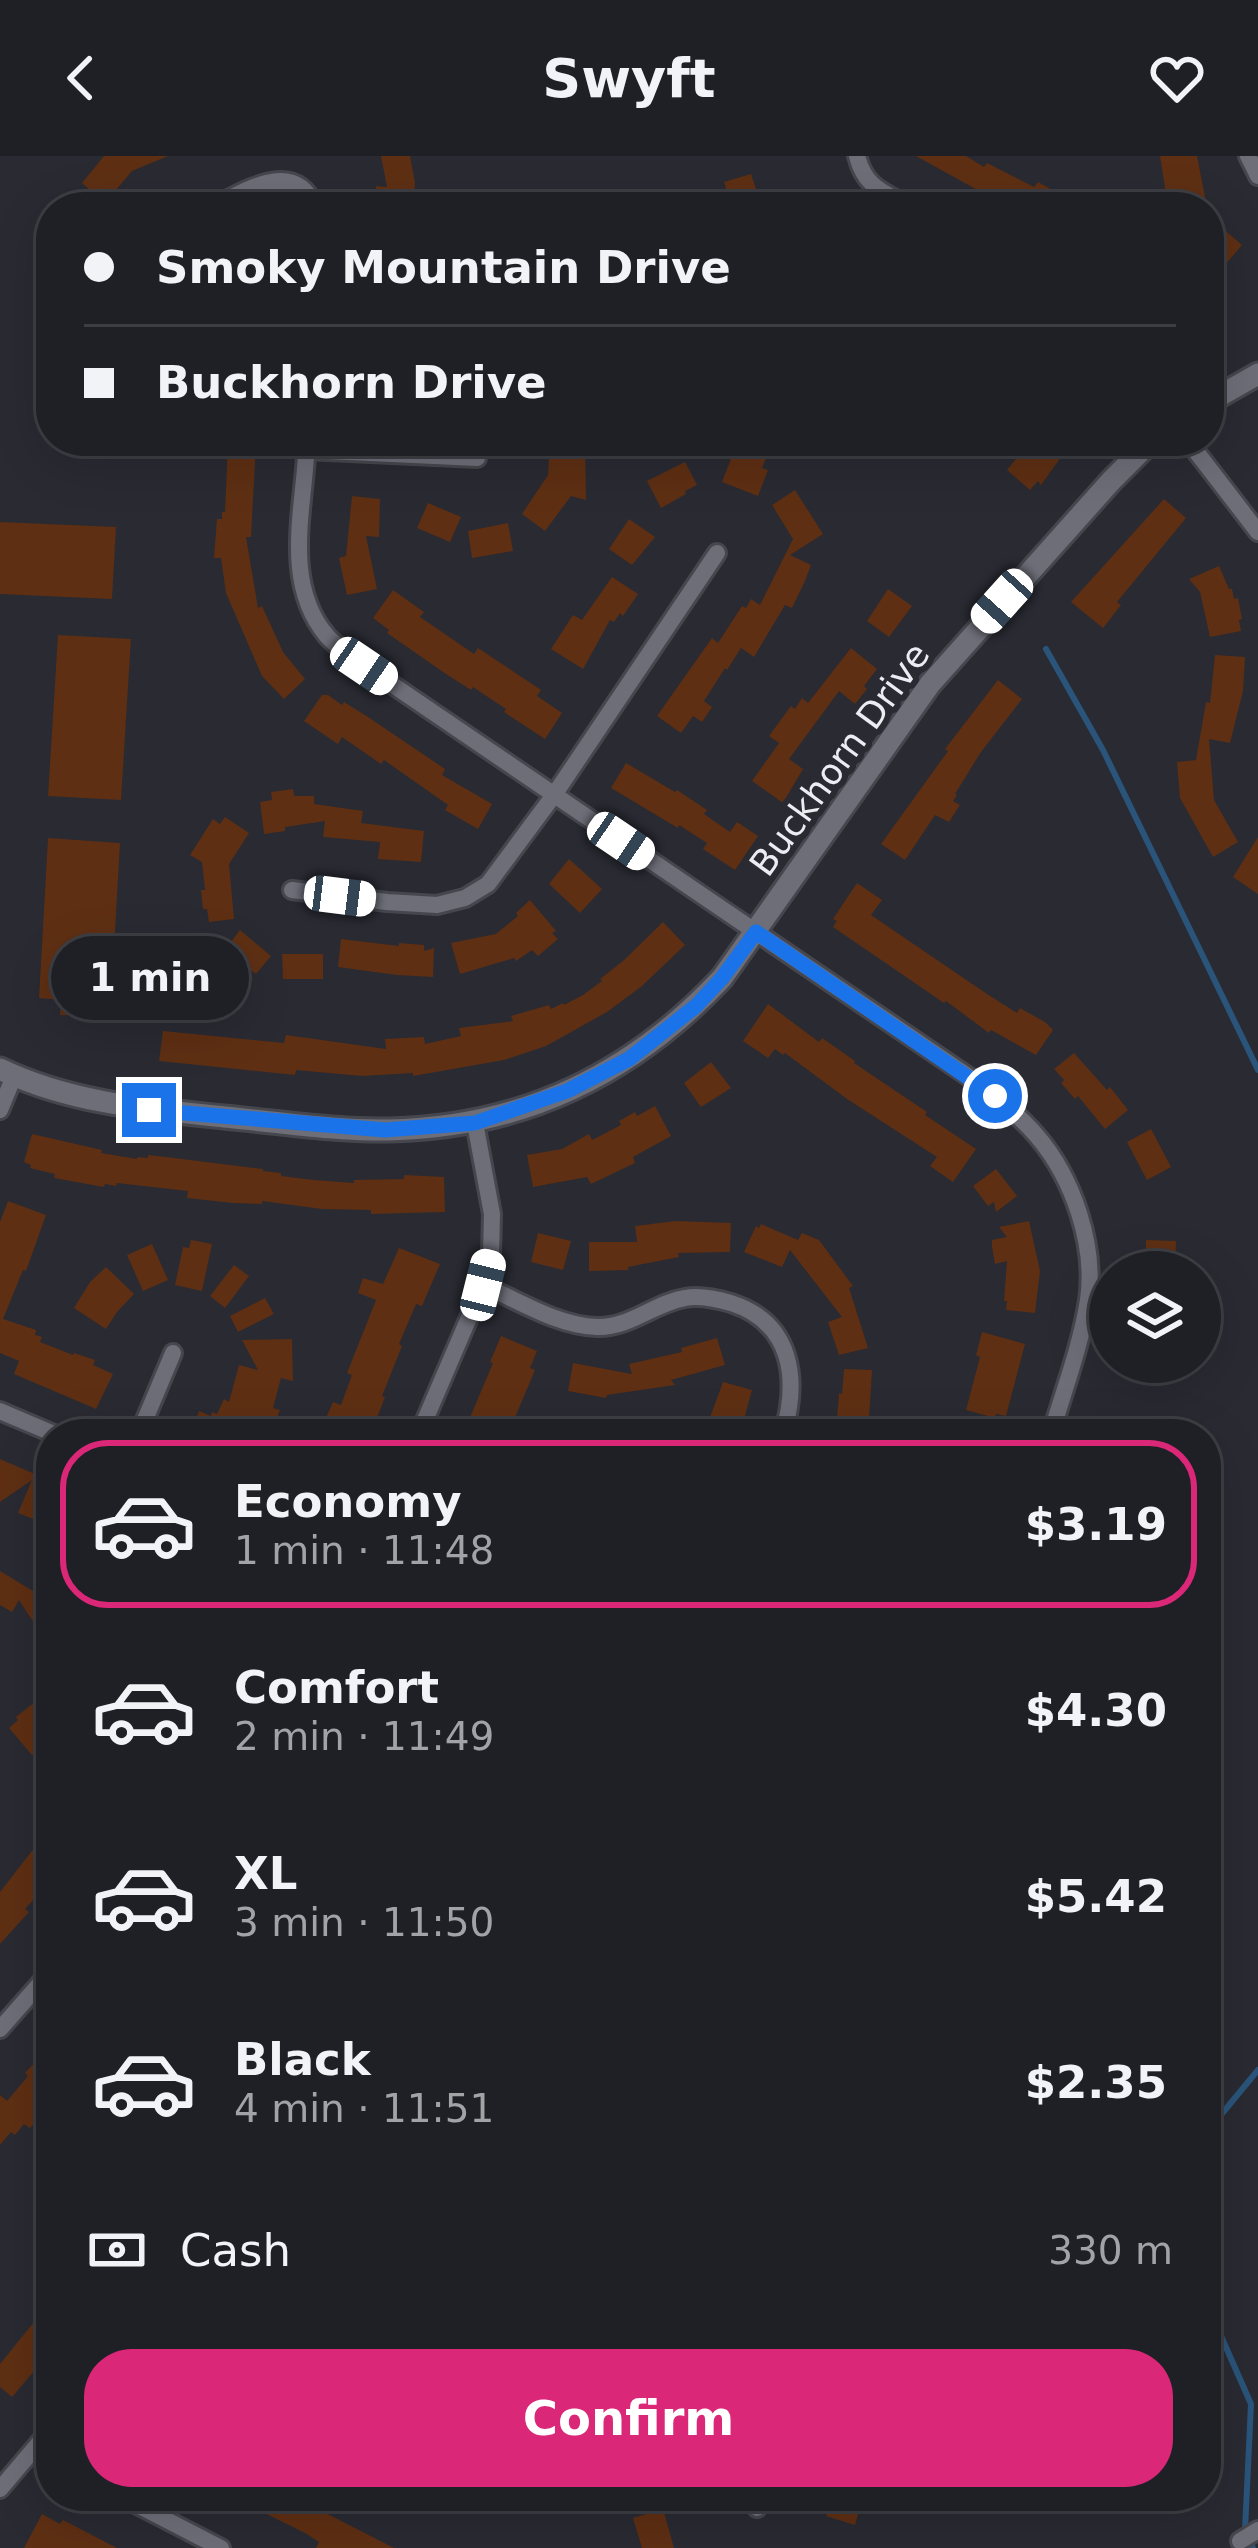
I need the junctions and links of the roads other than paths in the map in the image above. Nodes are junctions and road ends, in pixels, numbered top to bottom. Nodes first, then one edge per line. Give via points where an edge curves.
1 (857, 156) edge
2 (1248, 156) edge
3 (1258, 176) edge
4 (245, 192) edge
5 (306, 192) edge
6 (883, 192) edge
7 (1258, 374) edge
8 (1224, 393) edge
9 (306, 456) edge
10 (449, 456) edge
11 (1137, 456) edge
12 (1200, 456) edge
13 (477, 458) dead end
14 (1258, 532) edge
15 (717, 553) dead end
16 (554, 795) junction
17 (292, 890) dead end
18 (756, 932) junction
19 (7, 1072) edge
20 (0, 1110) edge
21 (475, 1123) junction
22 (483, 1285) junction
23 (173, 1353) dead end
24 (0, 1411) edge
25 (146, 1419) edge
26 (425, 1419) edge
27 (786, 1419) edge
28 (1055, 1419) edge
29 (36, 1426) edge
30 (36, 1988) edge
31 (0, 2029) edge
32 (36, 2447) edge
33 (33, 2451) junction
34 (36, 2452) edge
35 (0, 2489) edge
36 (149, 2511) edge
37 (1258, 2530) edge
38 (1240, 2541) dead end
39 (221, 2548) edge

1 - 6 street via 862,174
2 - 3 street
4 - 5 street via 284,180
7 - 8 street
9 - 16 street via 302,591 330,640
10 - 13 street
11 - 18 street, Buckhorn Drive via 930,684
12 - 14 street
15 - 16 street
16 - 17 street via 488,884 453,903
16 - 18 street
18 - 21 street, Buckhorn Drive via 696,1006 629,1059
18 - 28 street via 975,1081 1057,1164 1079,1216 1089,1275
19 - 20 street
19 - 21 street, Buckhorn Drive via 149,1110 385,1130
21 - 22 street via 492,1214
22 - 26 street
22 - 27 street via 595,1327 686,1297 737,1305 783,1348 791,1371
23 - 25 street
24 - 29 street
30 - 31 street
32 - 33 street
33 - 34 street
33 - 35 street
36 - 39 street
37 - 38 street

